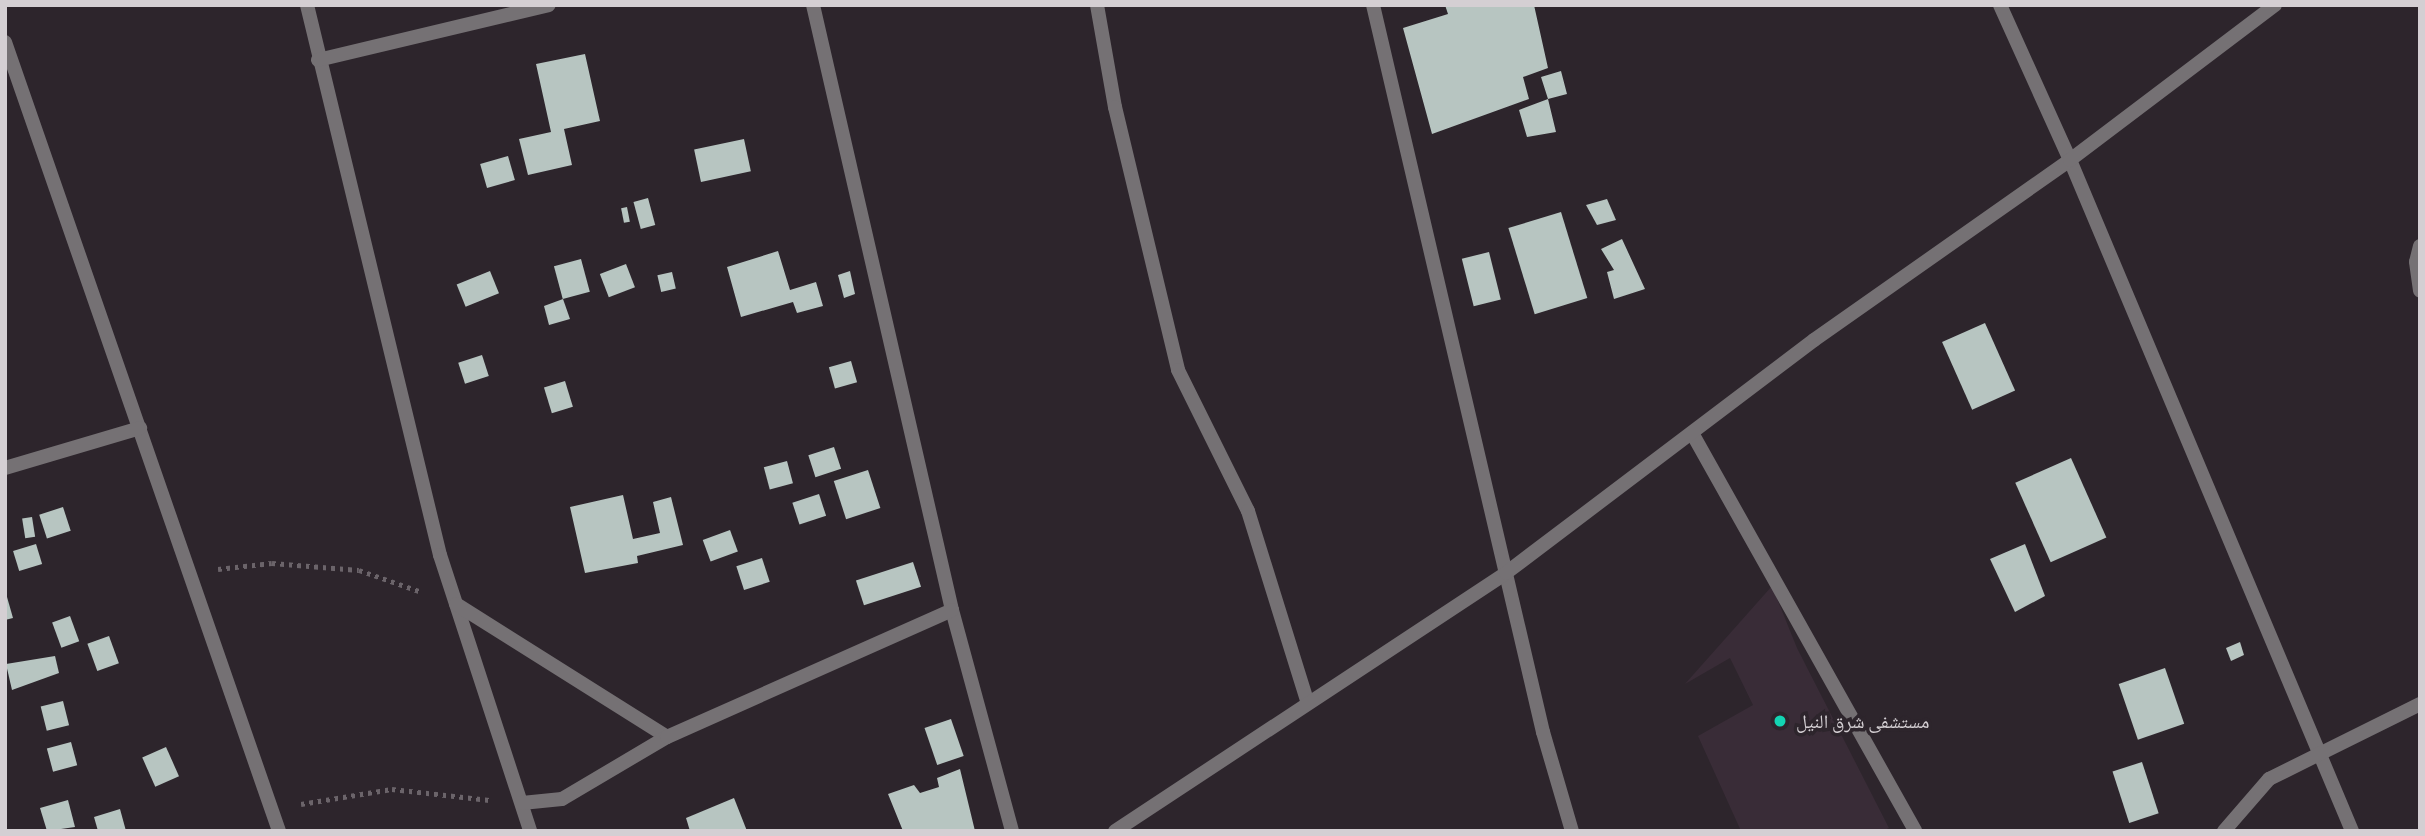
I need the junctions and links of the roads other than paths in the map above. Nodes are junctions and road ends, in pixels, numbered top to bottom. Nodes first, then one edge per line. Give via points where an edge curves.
1 (307, 5) edge
2 (549, 5) edge
3 (813, 5) edge
4 (1097, 5) edge
5 (1373, 5) edge
6 (2000, 5) edge
7 (2275, 5) edge
8 (5, 42) edge
9 (318, 60) junction
10 (2070, 160) junction
11 (2420, 246) edge
12 (2420, 291) edge
13 (140, 428) junction
14 (1692, 433) junction
15 (5, 468) edge
16 (1506, 573) junction
17 (456, 604) junction
18 (952, 610) junction
19 (1307, 701) junction
20 (2420, 704) edge
21 (667, 737) junction
22 (2321, 754) junction
23 (522, 803) junction
24 (279, 831) edge
25 (530, 831) edge
26 (1012, 831) edge
27 (1115, 831) edge
28 (1572, 831) edge
29 (1915, 831) edge
30 (2224, 831) edge
31 (2352, 831) edge

1 - 9 street
2 - 9 street
3 - 18 street
4 - 19 street via 1115,107 1178,370 1244,500
5 - 16 street
6 - 10 street
7 - 10 street
8 - 13 street
9 - 17 street
10 - 14 street via 1814,340
10 - 22 street
11 - 12 street
13 - 15 street
13 - 24 street
14 - 16 street
14 - 29 street
16 - 19 street
16 - 28 street via 1543,732
17 - 21 street
17 - 23 street
18 - 21 street
18 - 26 street
19 - 27 street
20 - 22 street
21 - 23 street via 562,799
22 - 30 street via 2269,779
22 - 31 street
23 - 25 street

